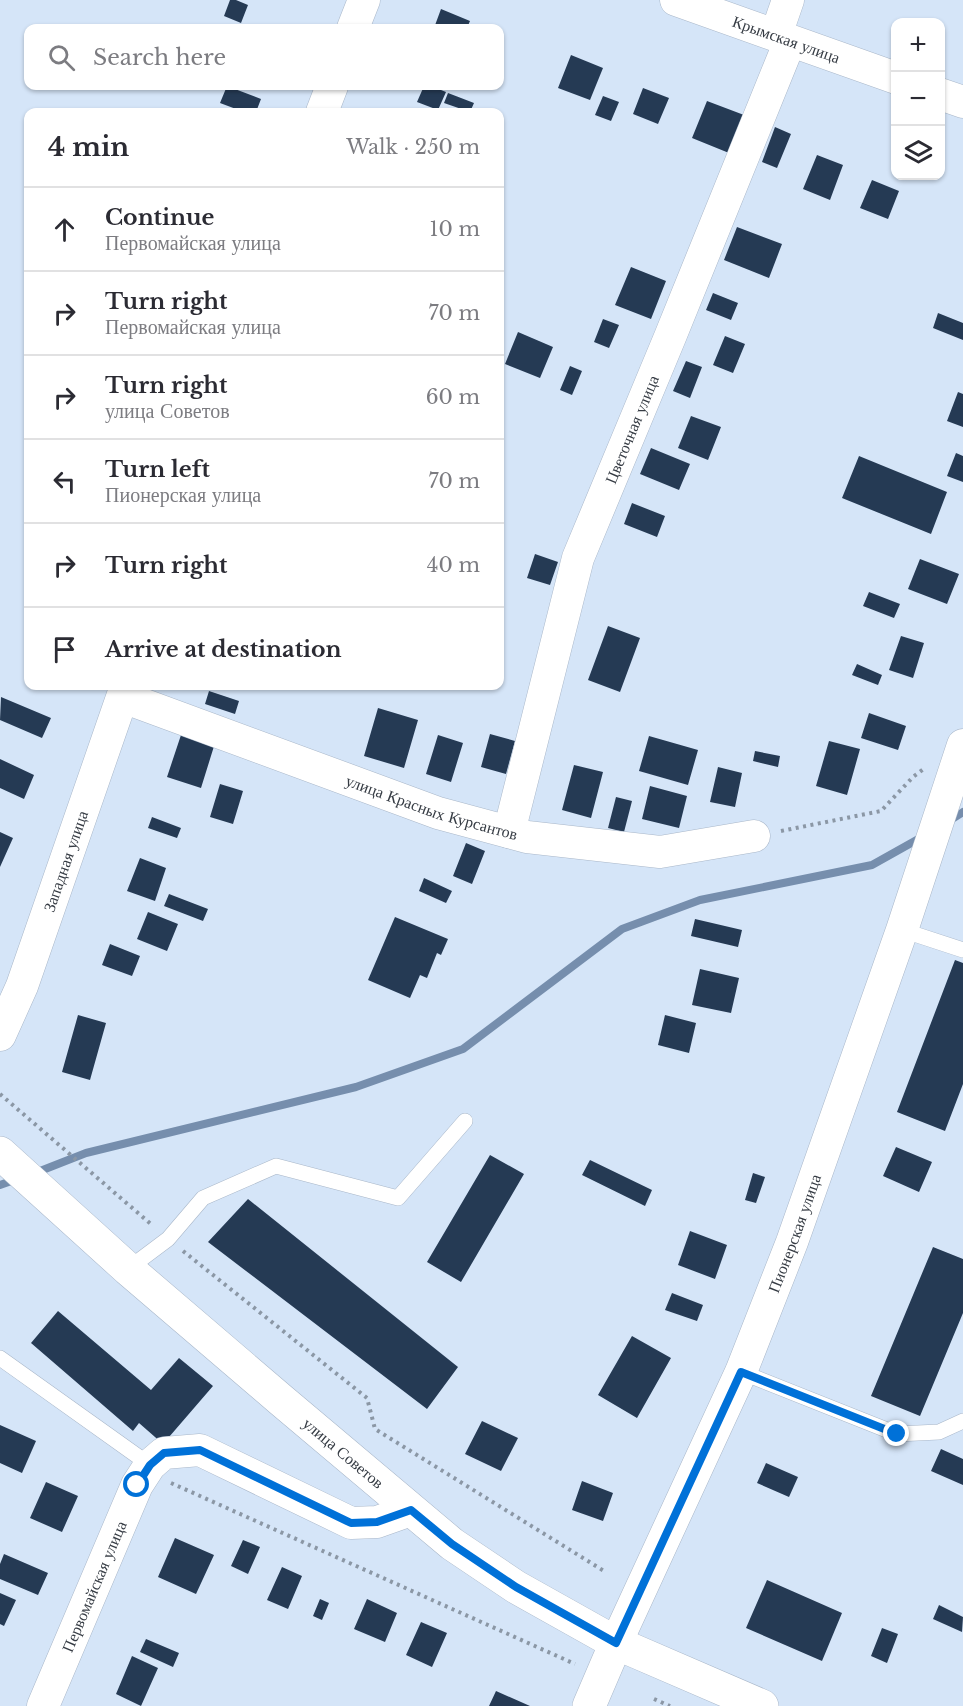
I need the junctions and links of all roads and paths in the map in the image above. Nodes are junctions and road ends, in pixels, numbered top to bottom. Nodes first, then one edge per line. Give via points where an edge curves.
1 (364, 0) edge
2 (676, 0) edge
3 (788, 0) edge
4 (355, 24) edge
5 (783, 38) junction
6 (891, 76) edge
7 (330, 90) edge
8 (945, 96) edge
9 (963, 102) edge
10 (324, 108) edge
11 (125, 691) edge
12 (960, 755) edge
13 (509, 832) junction
14 (754, 836) joint
15 (902, 930) junction
16 (963, 950) edge
17 (0, 1035) edge
18 (0, 1094) edge
19 (465, 1120) dead end
20 (0, 1153) edge
21 (168, 1239) junction
22 (128, 1269) junction
23 (0, 1358) edge
24 (741, 1372) junction
25 (963, 1421) edge
26 (150, 1465) junction
27 (411, 1510) junction
28 (604, 1571) dead end
29 (616, 1643) junction
30 (577, 1665) dead end
31 (654, 1699) dead end
32 (43, 1706) edge
33 (590, 1706) edge
34 (670, 1706) edge
35 (762, 1706) edge

1 - 4 street
2 - 5 street, Крымская улица
3 - 5 street, Цветочная улица
5 - 6 street, Крымская улица
5 - 13 street, Цветочная улица via 670,337 578,558
7 - 10 street
8 - 9 street
11 - 13 street, улица Красных Курсантов via 438,813
11 - 17 street, Западная улица via 22,986
12 - 14 path via 922,769 881,811
12 - 15 street, Пионерская улица
13 - 14 street, улица Красных Курсантов via 660,852
15 - 16 lane
15 - 24 street, Пионерская улица via 792,1242
18 - 21 path
19 - 21 lane via 398,1198 276,1166 203,1198
20 - 22 main road, улица Советов
21 - 22 lane
21 - 28 path via 368,1398 375,1429
22 - 27 main road, улица Советов
23 - 26 lane
24 - 25 lane via 897,1434 939,1432
24 - 29 street, Пионерская улица
26 - 27 street via 164,1453 200,1450 351,1523 377,1522
26 - 30 path via 166,1481
26 - 32 street, Первомайская улица via 137,1485
27 - 29 main road, улица Советов via 452,1544 516,1587
29 - 33 main road, Пионерская улица
29 - 35 main road, улица Советов
31 - 34 path

